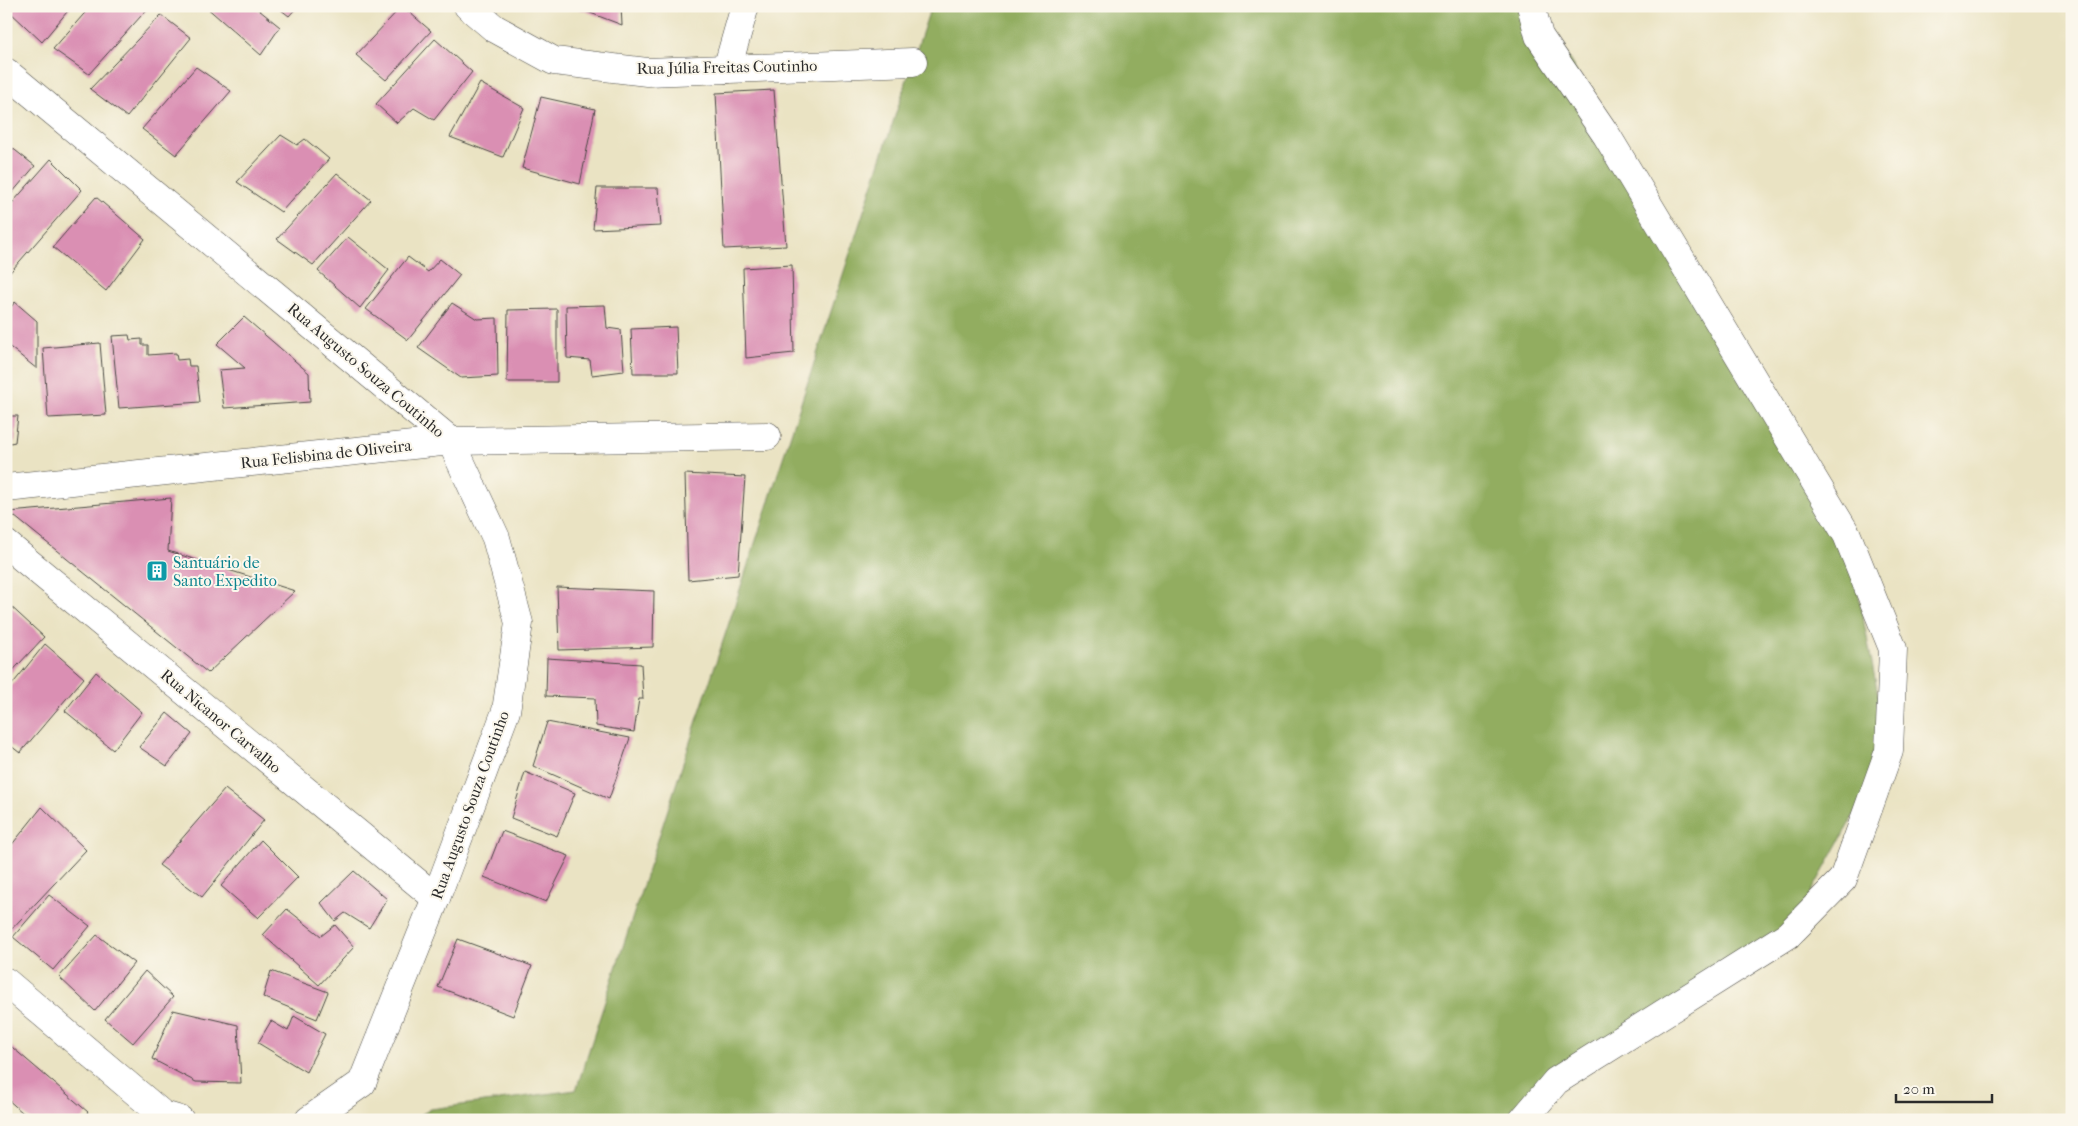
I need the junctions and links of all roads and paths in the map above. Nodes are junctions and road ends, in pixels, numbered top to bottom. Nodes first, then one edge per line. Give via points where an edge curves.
1 (468, 6) edge
2 (745, 6) edge
3 (1531, 6) edge
4 (913, 62) dead end
5 (727, 69) junction
6 (6, 72) edge
7 (767, 436) dead end
8 (451, 441) junction
9 (6, 488) edge
10 (6, 544) edge
11 (436, 898) junction
12 (6, 982) edge
13 (180, 1120) edge
14 (310, 1120) edge
15 (1523, 1120) edge

1 - 5 street, Rua Júlia Freitas Coutinho via 494,28 554,61 647,72
2 - 5 street
3 - 15 street via 1540,36 1608,136 1847,535 1893,649 1889,751 1843,879 1788,935 1556,1081
4 - 5 street, Rua Júlia Freitas Coutinho
6 - 8 street, Rua Augusto Souza Coutinho
7 - 8 street, Rua Felisbina de Oliveira
8 - 9 street, Rua Felisbina de Oliveira
8 - 11 street, Rua Augusto Souza Coutinho via 496,538 519,623 506,711
10 - 11 street, Rua Nicanor Carvalho
11 - 14 street, Rua Augusto Souza Coutinho via 362,1083
12 - 13 street via 163,1115

